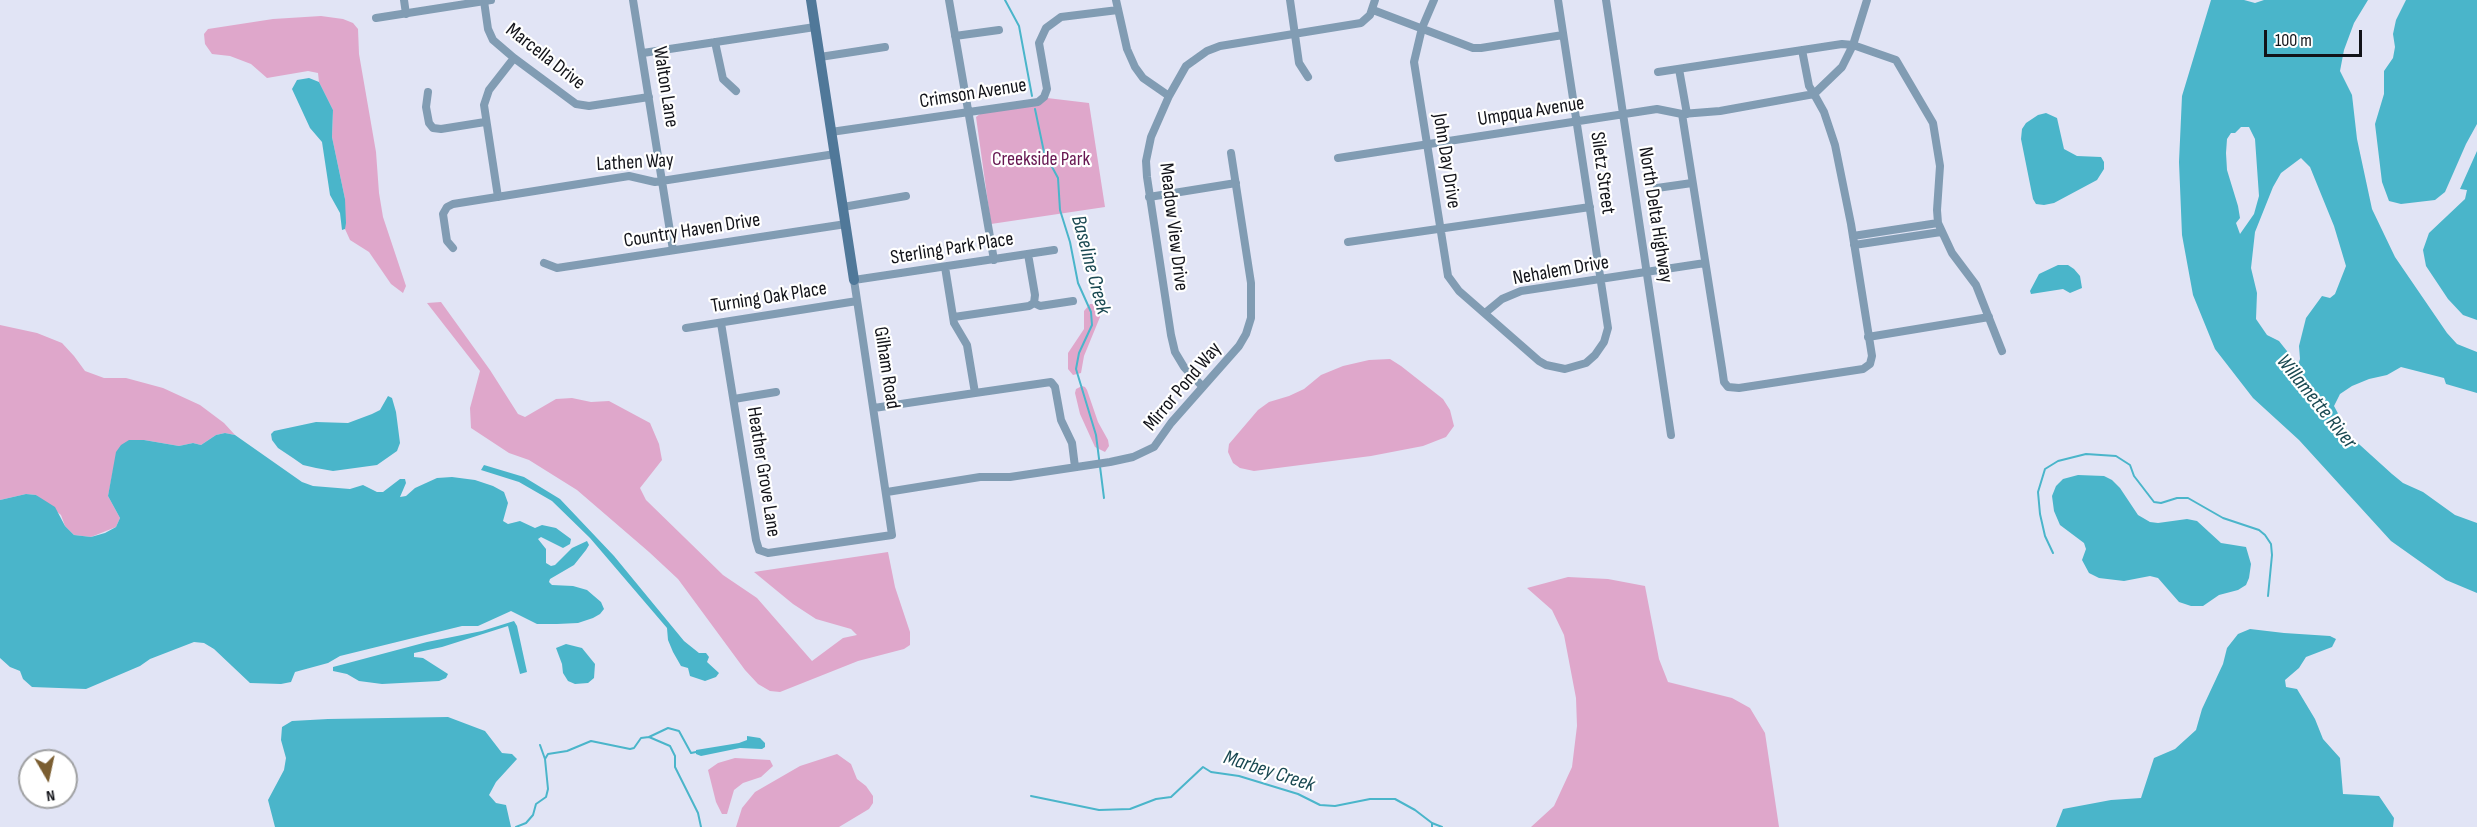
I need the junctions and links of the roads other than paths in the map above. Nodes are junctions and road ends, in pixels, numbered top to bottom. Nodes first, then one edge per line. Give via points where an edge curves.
1 (404, 0) edge
2 (633, 0) edge
3 (811, 0) edge
4 (949, 0) edge
5 (1116, 0) edge
6 (1290, 0) edge
7 (1376, 0) edge
8 (1434, 0) edge
9 (1558, 0) edge
10 (1606, 0) edge
11 (1867, 0) edge
12 (487, 1) edge
13 (1118, 10) junction
14 (1373, 10) junction
15 (406, 14) junction
16 (376, 18) dead end
17 (815, 27) junction
18 (1422, 28) junction
19 (999, 30) dead end
20 (1295, 35) junction
21 (1563, 35) junction
22 (955, 36) junction
23 (715, 42) junction
24 (1853, 45) junction
25 (885, 47) dead end
26 (1802, 50) junction
27 (643, 53) junction
28 (820, 57) junction
29 (514, 58) junction
30 (1679, 69) junction
31 (1658, 72) dead end
32 (1308, 77) dead end
33 (736, 91) dead end
34 (428, 92) dead end
35 (1814, 94) junction
36 (1169, 96) junction
37 (649, 97) junction
38 (970, 112) junction
39 (1623, 114) junction
40 (1685, 114) junction
41 (1578, 121) junction
42 (485, 122) junction
43 (831, 132) junction
44 (1426, 144) junction
45 (1231, 153) dead end
46 (835, 154) junction
47 (1338, 158) dead end
48 (662, 180) junction
49 (1236, 183) junction
50 (1692, 183) junction
51 (1657, 188) dead end
52 (906, 196) dead end
53 (498, 197) junction
54 (1149, 197) junction
55 (843, 207) junction
56 (1590, 207) junction
57 (1938, 223) junction
58 (846, 224) junction
59 (1440, 228) junction
60 (1941, 232) junction
61 (1853, 236) junction
62 (1348, 242) dead end
63 (1854, 245) junction
64 (453, 248) dead end
65 (673, 250) junction
66 (1054, 250) dead end
67 (1028, 254) junction
68 (994, 260) junction
69 (544, 263) dead end
70 (1705, 263) junction
71 (945, 267) junction
72 (1647, 273) junction
73 (1601, 279) junction
74 (854, 280) junction
75 (857, 301) junction
76 (1073, 301) dead end
77 (1034, 303) junction
78 (1485, 313) junction
79 (954, 317) junction
80 (1989, 317) junction
81 (721, 323) junction
82 (686, 328) dead end
83 (1868, 337) junction
84 (2002, 351) dead end
85 (1202, 386) junction
86 (776, 392) dead end
87 (975, 393) junction
88 (734, 399) junction
89 (874, 408) junction
90 (1671, 435) dead end
91 (1075, 467) junction
92 (887, 492) junction
93 (892, 535) joint

1 - 15 street
2 - 27 street, Walton Lane
3 - 17 street, Gilham Road
4 - 22 street
5 - 13 street
6 - 20 street
7 - 14 street
8 - 18 street, John Day Drive
9 - 21 street, Siletz Street
10 - 39 street, North Delta Highway
11 - 24 street
12 - 15 street
12 - 29 street, Marcella Drive via 491,37
13 - 36 street via 1135,67 1143,78
13 - 38 street, Crimson Avenue via 1061,17 1046,28 1040,44 1047,89 1041,100
14 - 18 street
14 - 20 street, Meadow View Drive via 1361,23
15 - 16 street
17 - 23 street
17 - 28 street, Gilham Road
18 - 21 street via 1473,48
18 - 44 street, John Day Drive via 1414,62
19 - 22 street
20 - 32 street via 1301,68
20 - 36 street, Meadow View Drive via 1207,51 1186,66
21 - 41 street, Siletz Street
22 - 38 street
23 - 27 street
23 - 33 street via 723,80
24 - 26 street
24 - 35 street via 1842,67
24 - 57 street via 1896,60 1932,123 1940,166
25 - 28 street
26 - 30 street
26 - 35 street
27 - 37 street, Walton Lane
28 - 43 street, Gilham Road
29 - 37 street, Marcella Drive via 580,106
29 - 42 street via 485,98
30 - 31 street
30 - 40 street
34 - 42 street via 426,106 433,128
35 - 40 street, Umpqua Avenue
35 - 61 street via 1835,145
36 - 54 street, Meadow View Drive via 1147,153
37 - 48 street, Walton Lane
38 - 43 street, Crimson Avenue
38 - 68 street
39 - 40 street, Umpqua Avenue via 1657,109
39 - 41 street, Umpqua Avenue
39 - 72 street, North Delta Highway
40 - 50 street
41 - 44 street, Umpqua Avenue
41 - 56 street, Siletz Street
42 - 53 street
43 - 46 street, Gilham Road
44 - 47 street, Umpqua Avenue
44 - 59 street, John Day Drive
45 - 49 street, Mirror Pond Way
46 - 48 street, Lathen Way
46 - 55 street, Gilham Road
48 - 53 street, Lathen Way via 651,182 629,176
48 - 65 street, Walton Lane
49 - 54 street
49 - 85 street, Mirror Pond Way via 1251,283 1251,318 1239,346
50 - 51 street
50 - 70 street
52 - 55 street
53 - 64 street, Lathen Way via 447,207 443,214 446,238
54 - 85 street, Meadow View Drive via 1175,352
55 - 58 street, Gilham Road
56 - 59 street
56 - 73 street, Siletz Street
57 - 60 street
57 - 61 street
58 - 65 street, Country Haven Drive
58 - 74 street, Gilham Road
59 - 62 street
59 - 78 street, John Day Drive via 1448,276
60 - 63 street
60 - 80 street via 1976,285
61 - 63 street
63 - 83 street
65 - 69 street, Country Haven Drive via 557,268
66 - 67 street, Sterling Park Place
67 - 68 street, Sterling Park Place
67 - 77 street
68 - 71 street, Sterling Park Place
70 - 72 street, Nehalem Drive
70 - 83 street via 1724,382 1728,387 1863,369 1872,357
71 - 74 street, Sterling Park Place
71 - 79 street
72 - 73 street, Nehalem Drive
72 - 90 street, North Delta Highway
73 - 78 street, Nehalem Drive via 1521,291 1502,299
73 - 78 street, Siletz Street via 1608,320 1606,334 1595,355 1574,367 1546,365
74 - 75 street, Gilham Road
75 - 81 street, Turning Oak Place
75 - 89 street, Gilham Road
76 - 77 street via 1040,306
77 - 79 street
79 - 87 street via 967,345
80 - 83 street
80 - 84 street
81 - 82 street, Turning Oak Place
81 - 88 street, Heather Grove Lane
85 - 91 street, Mirror Pond Way via 1154,447 1133,457
86 - 88 street, Heather Grove Lane
87 - 89 street
87 - 91 street via 1051,382
88 - 93 street, Heather Grove Lane via 759,550 768,553
89 - 92 street, Gilham Road
91 - 92 street, Mirror Pond Way
92 - 93 street, Gilham Road

